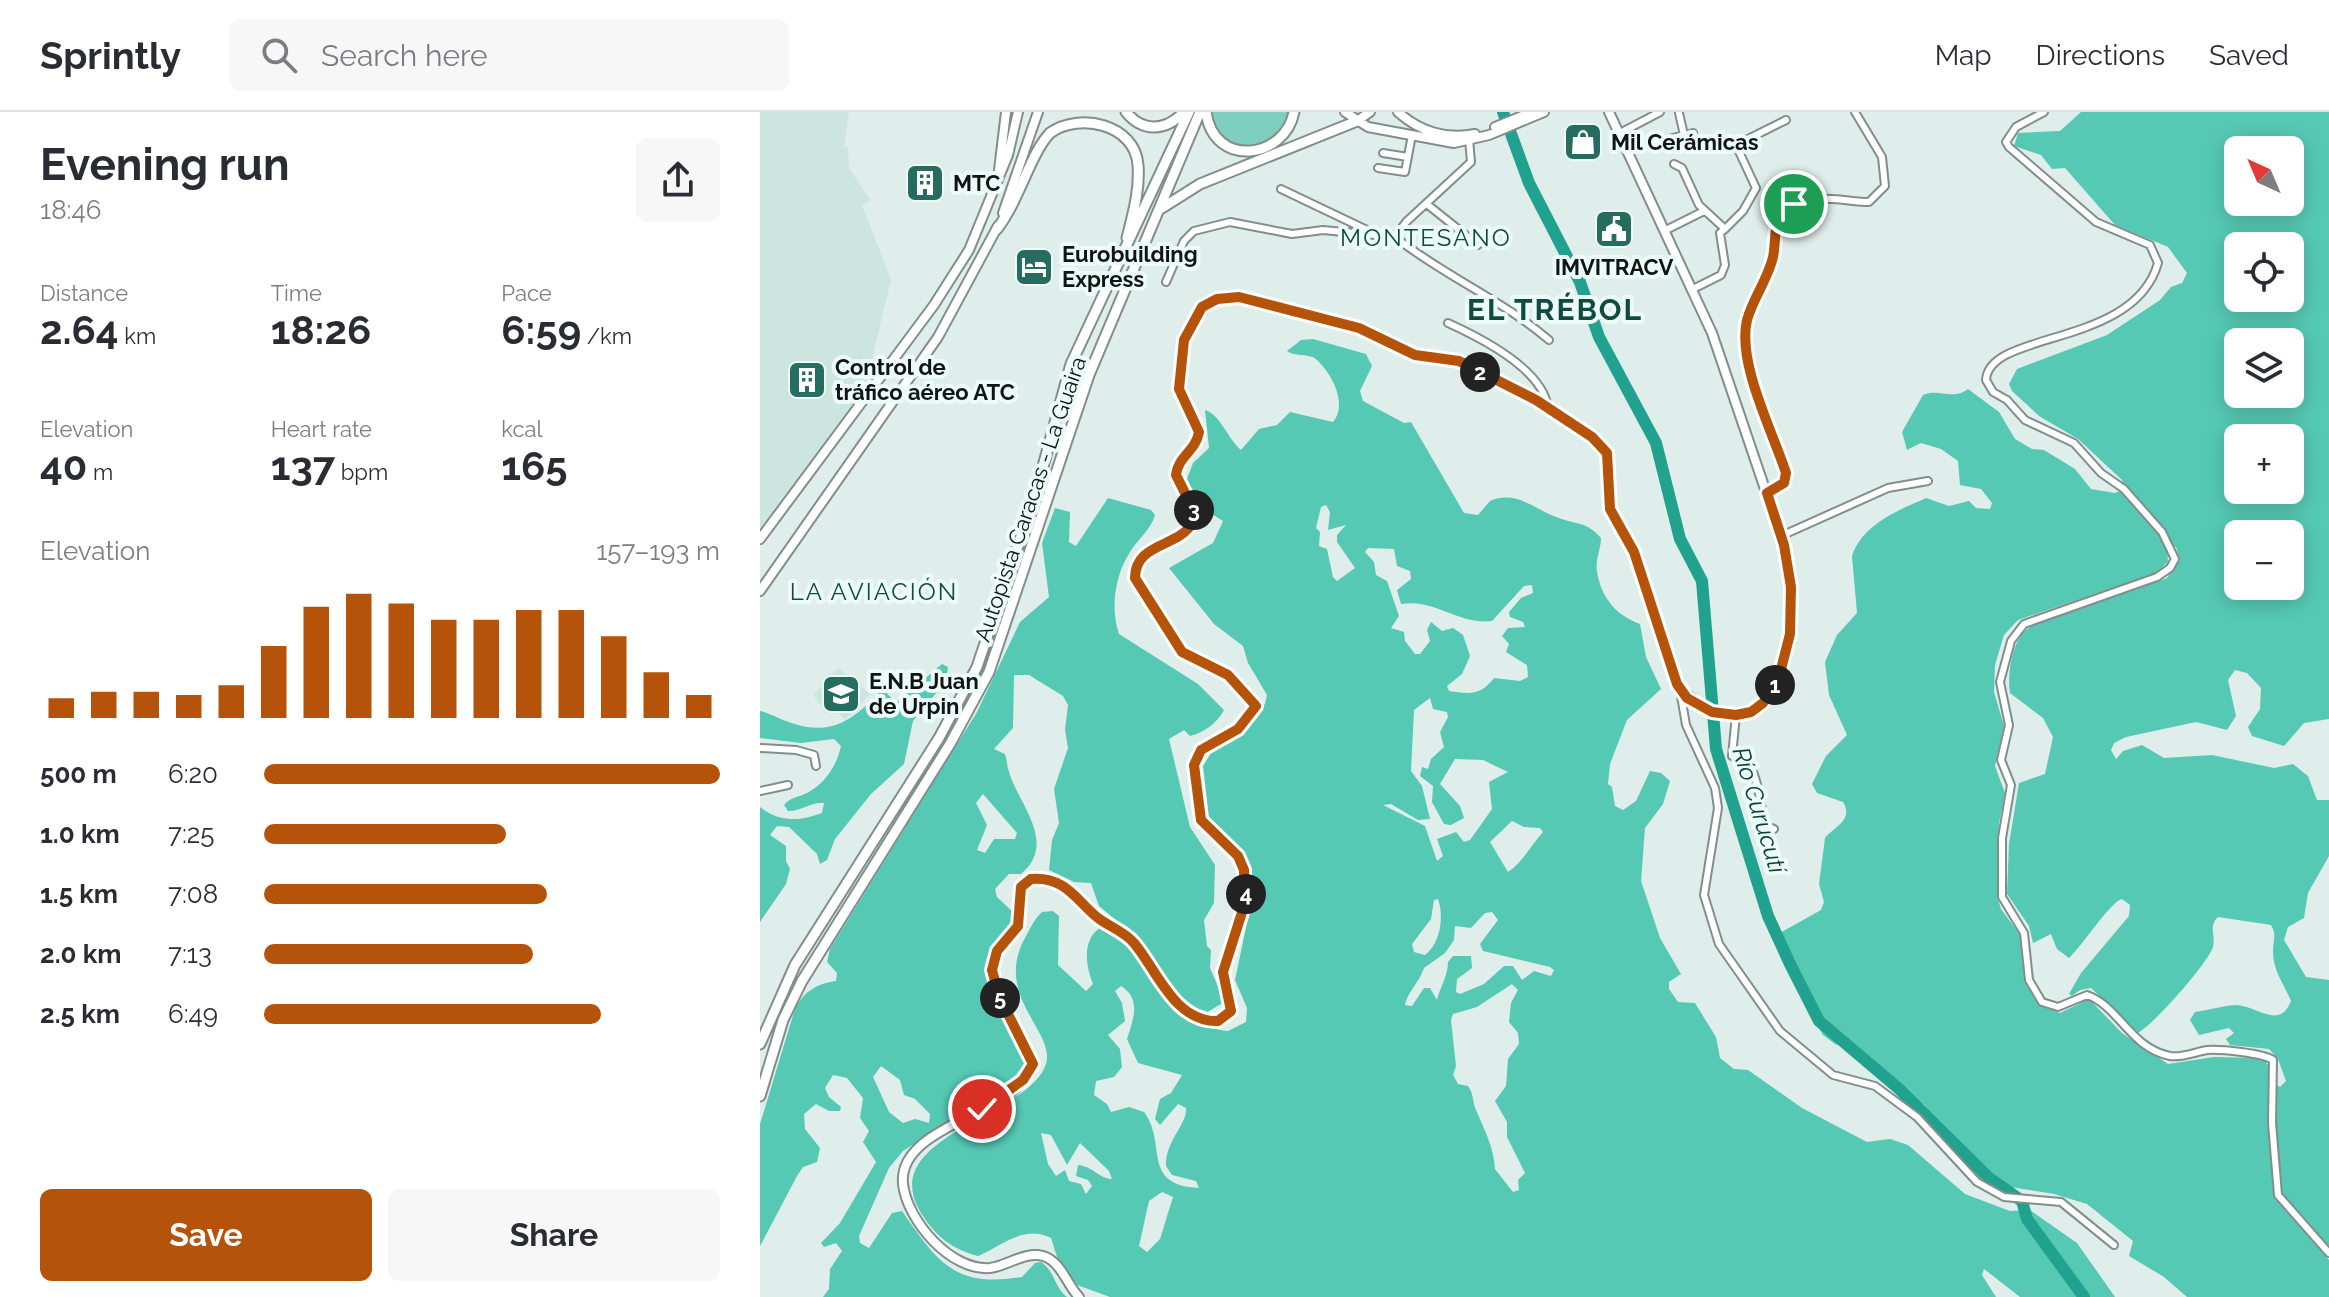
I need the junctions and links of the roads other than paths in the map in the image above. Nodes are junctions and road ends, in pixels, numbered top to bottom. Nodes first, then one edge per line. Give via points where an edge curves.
1 (1006, 112) edge
2 (1018, 112) edge
3 (1038, 112) edge
4 (1126, 112) edge
5 (1186, 112) edge
6 (1203, 112) edge
7 (1294, 112) edge
8 (1345, 112) edge
9 (1370, 112) edge
10 (1398, 112) edge
11 (1544, 112) edge
12 (1609, 112) edge
13 (1660, 112) edge
14 (1678, 112) edge
15 (1686, 112) edge
16 (1855, 112) edge
17 (2044, 112) edge
18 (1527, 116) edge
19 (1411, 117) edge
20 (1786, 120) dead end
21 (1357, 121) junction
22 (1620, 133) junction
23 (1693, 133) dead end
24 (1412, 135) junction
25 (1684, 135) junction
26 (1469, 138) junction
27 (1627, 149) junction
28 (1383, 153) dead end
29 (1408, 157) junction
30 (1674, 164) dead end
31 (1378, 168) dead end
32 (999, 179) junction
33 (1281, 189) dead end
34 (1428, 205) junction
35 (1159, 210) junction
36 (1704, 211) junction
37 (997, 229) junction
38 (1725, 229) junction
39 (1666, 230) junction
40 (1372, 232) junction
41 (1395, 237) junction
42 (1478, 245) dead end
43 (1119, 266) junction
44 (1166, 282) dead end
45 (1693, 289) junction
46 (1448, 323) dead end
47 (1549, 340) dead end
48 (1548, 408) junction
49 (1928, 481) dead end
50 (1767, 493) junction
51 (1781, 536) junction
52 (760, 539) edge
53 (760, 591) edge
54 (1680, 690) junction
55 (1736, 715) junction
56 (760, 748) edge
57 (816, 766) dead end
58 (788, 785) dead end
59 (760, 791) edge
60 (1774, 829) dead end
61 (760, 1044) edge
62 (760, 1096) edge
63 (2114, 1245) dead end
64 (2329, 1253) edge
65 (1079, 1297) edge

1 - 32 main road
2 - 32 main road
3 - 37 main road
4 - 5 highway via 1153,128
5 - 43 highway, Autopista Caracas - La Guaira
6 - 7 highway via 1216,140 1242,151 1276,140
6 - 35 highway, Autopista Caracas - La Guaira
8 - 21 main road
9 - 21 main road
10 - 19 main road
11 - 18 main road
12 - 22 main road
13 - 22 street
14 - 15 street
14 - 25 street
16 - 50 street via 1882,157 1885,186 1869,202 1801,201 1782,210 1773,257 1747,322 1746,358 1786,473 1784,483
17 - 64 street via 2010,132 2009,147 2096,222 2150,245 2158,263 2148,287 2115,315 2002,355 1989,367 1986,380 2025,420 2079,447 2124,489 2162,532 2175,559 2157,577 2029,621 2011,641 2000,688 2009,725 2001,760 2011,785 2002,838 2002,897 2024,933 2032,988 2047,1006 2087,995 2135,1039 2167,1055 2210,1050 2273,1060 2278,1195
18 - 26 main road
19 - 26 main road via 1443,135
20 - 38 street via 1738,140 1756,188
21 - 24 main road
21 - 35 highway via 1200,184
22 - 27 main road
23 - 25 street
24 - 26 main road via 1437,142
24 - 29 street
25 - 27 street
26 - 34 street via 1471,162
27 - 39 main road
28 - 29 street
29 - 31 street via 1405,172
30 - 36 street via 1682,168
32 - 52 main road via 984,221 949,283
33 - 40 street
34 - 41 street
34 - 42 street
35 - 62 highway, Autopista Caracas - La Guaira via 1089,375 989,672 802,981 783,1020
36 - 38 street
36 - 39 street
37 - 43 highway via 1014,207 1048,135 1065,122 1103,121 1128,138 1138,164 1134,211
37 - 53 main road via 938,337
38 - 45 street via 1720,233 1725,265 1721,275
39 - 45 main road
40 - 41 street
40 - 44 street via 1292,234 1230,222 1211,226 1184,241
41 - 47 street
43 - 61 highway, Autopista Caracas - La Guaira via 1071,364 1036,492 977,667 939,738 795,965
45 - 50 main road via 1726,367
46 - 48 street via 1516,363 1544,389
48 - 54 main road via 1607,453 1610,509 1634,552
48 - 65 main road via 1459,361 1415,355 1359,328 1254,299 1217,299 1193,319 1179,379 1198,437 1176,475 1192,507 1193,522 1180,536 1144,554 1135,578 1182,652 1228,675 1256,706 1238,729 1201,750 1194,765 1201,820 1238,856 1244,870 1245,903 1223,972 1231,1011 1218,1021 1193,1015 1156,979 1133,942 1100,920 1078,895 1048,880 1031,879 1021,887 1017,929 997,951 992,970 999,996 1033,1060 1032,1069 982,1109 922,1143 904,1168 910,1210 954,1257 988,1268 1043,1257 1056,1265
49 - 51 street via 1888,488
50 - 51 main road
51 - 55 main road via 1791,587 1790,634 1779,677 1763,703
54 - 55 main road via 1693,702
54 - 63 street via 1686,725 1715,788 1718,808 1704,895 1719,944 1780,1031 1833,1075 1875,1086 1917,1117 1977,1182 2004,1197 2061,1202
55 - 60 street via 1732,756 1747,761 1755,772 1758,804 1766,826
56 - 57 street via 814,755
58 - 59 street

